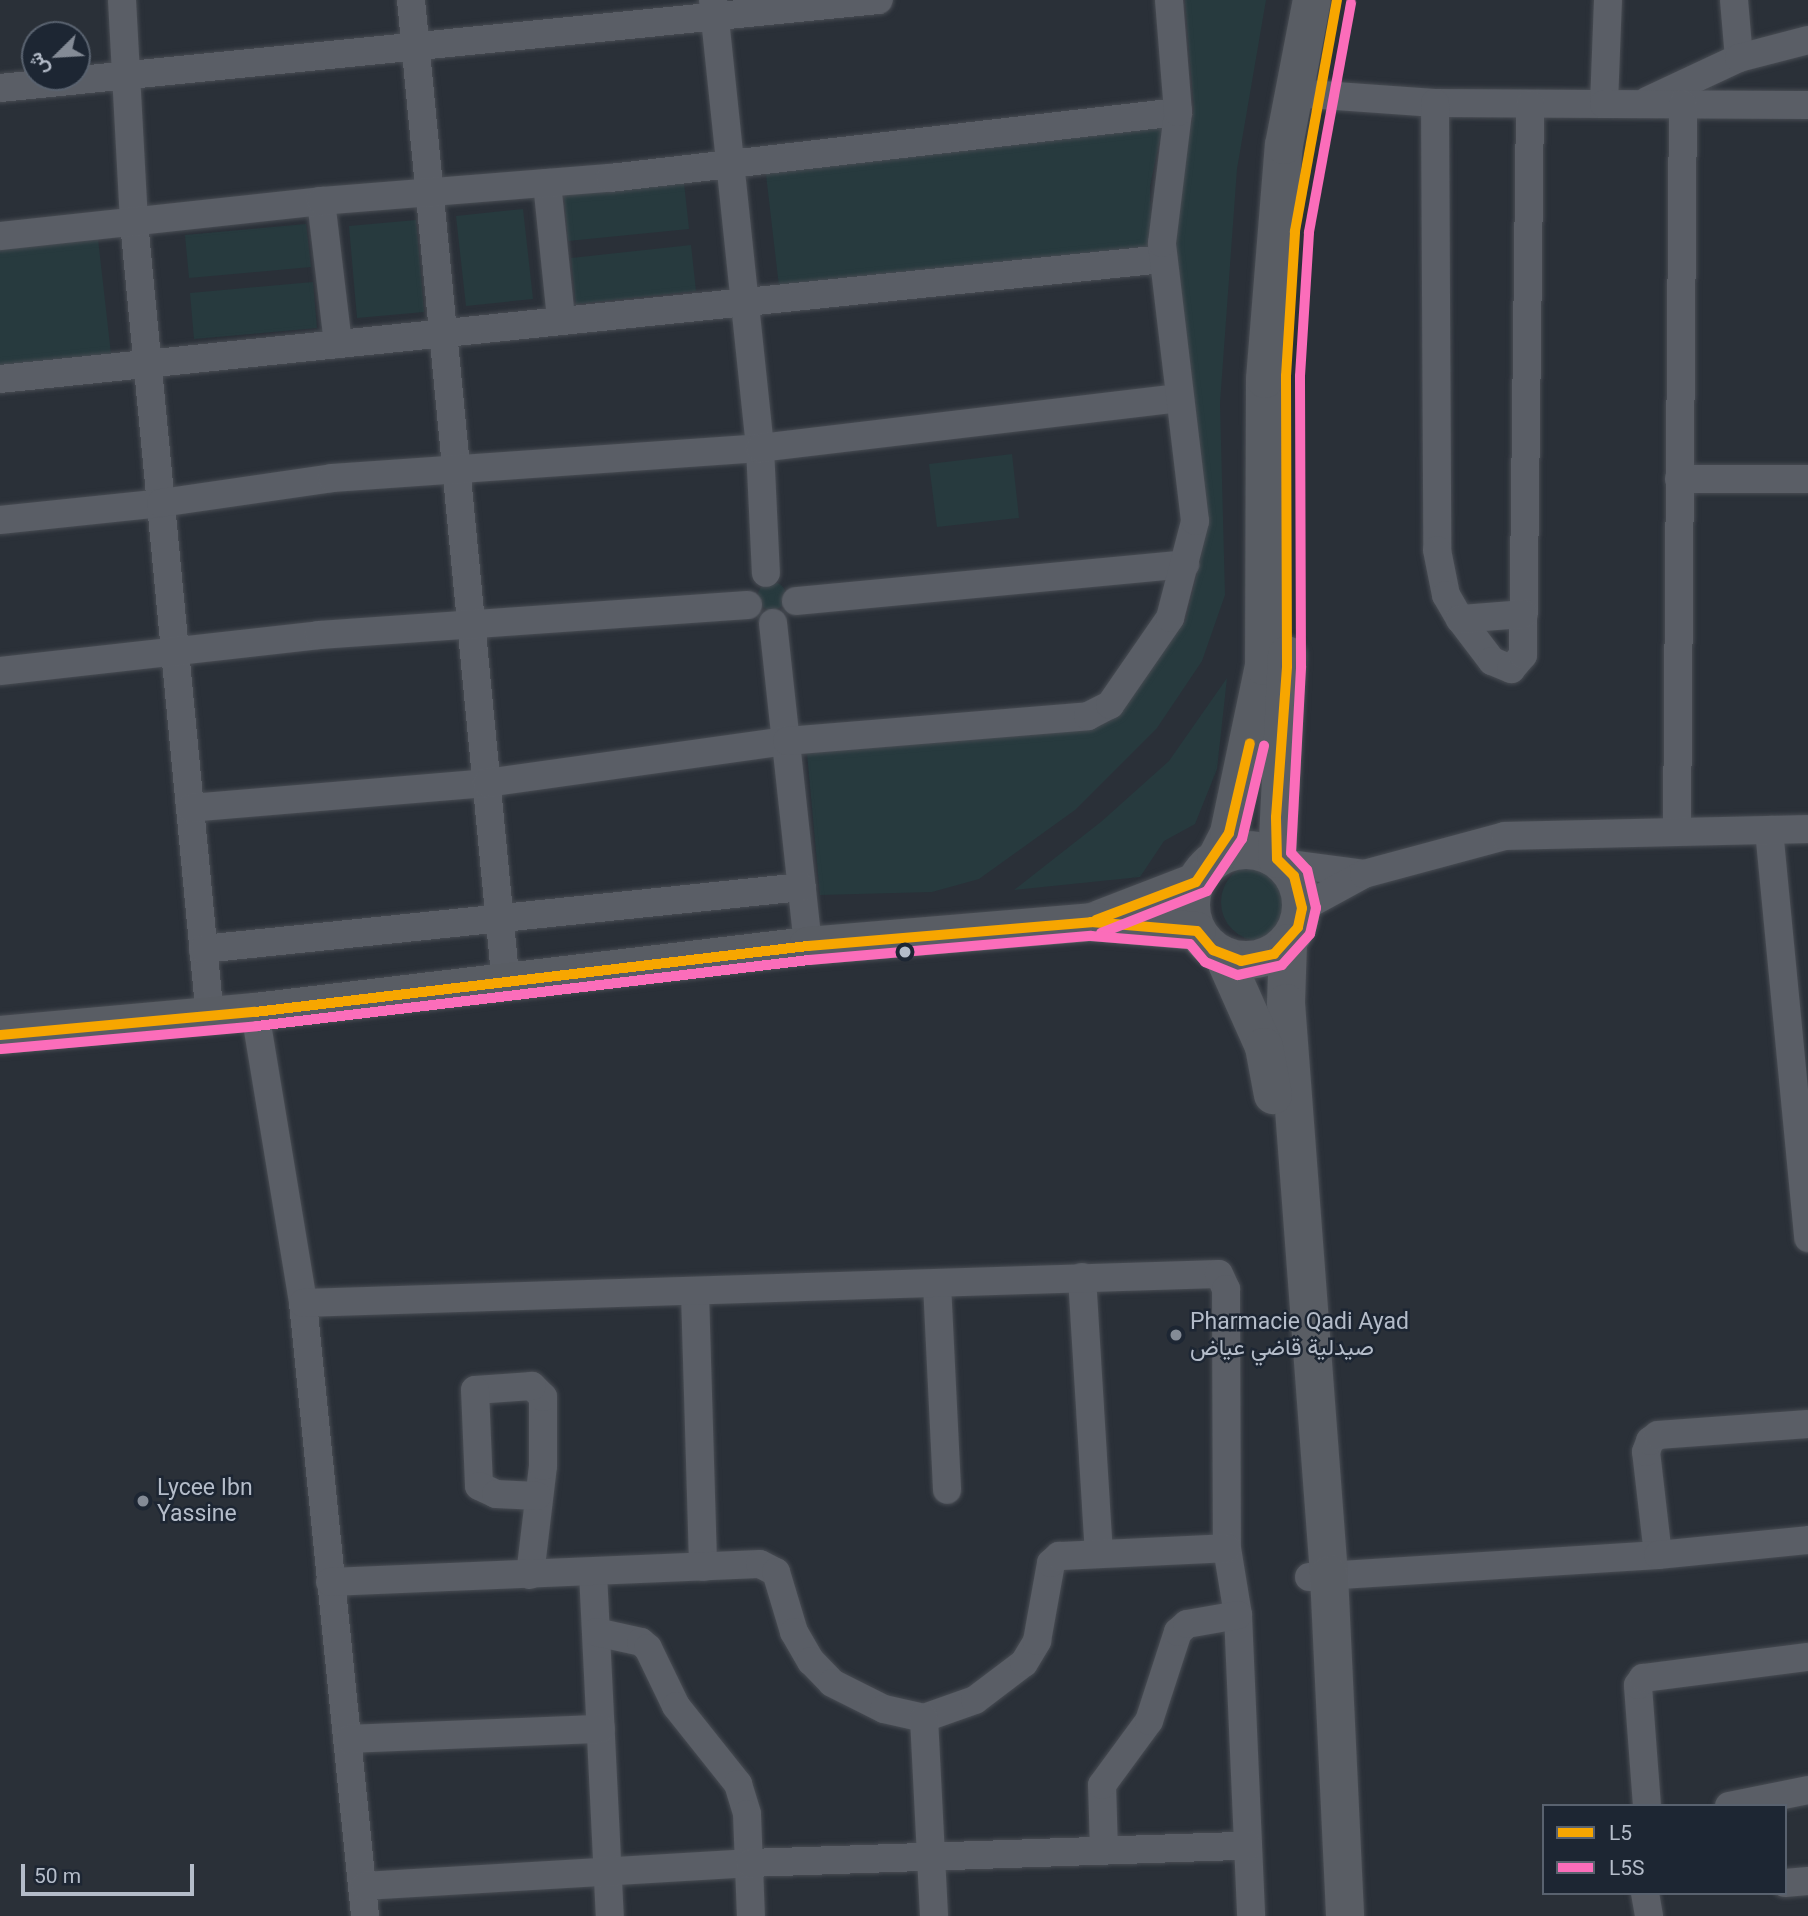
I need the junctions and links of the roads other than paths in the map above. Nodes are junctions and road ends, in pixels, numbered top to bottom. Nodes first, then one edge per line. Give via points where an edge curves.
1 (122, 0) edge
2 (411, 0) edge
3 (879, 0) edge
4 (1169, 0) edge
5 (1312, 0) edge
6 (1337, 0) edge
7 (1608, 0) edge
8 (1734, 0) edge
9 (714, 8) edge
10 (1808, 40) edge
11 (415, 47) junction
12 (1739, 58) junction
13 (123, 78) junction
14 (0, 88) edge
15 (1305, 94) junction
16 (1435, 103) junction
17 (1530, 104) junction
18 (1604, 104) junction
19 (1641, 104) junction
20 (1683, 104) junction
21 (1808, 105) edge
22 (1178, 112) junction
23 (728, 163) junction
24 (547, 183) junction
25 (430, 194) junction
26 (321, 201) junction
27 (134, 222) junction
28 (0, 236) edge
29 (1163, 259) junction
30 (743, 303) junction
31 (561, 319) junction
32 (443, 330) junction
33 (338, 344) junction
34 (148, 366) junction
35 (0, 379) edge
36 (1180, 398) junction
37 (760, 448) junction
38 (457, 471) junction
39 (1679, 479) junction
40 (1808, 479) edge
41 (162, 503) junction
42 (0, 520) edge
43 (1185, 564) junction
44 (766, 573) junction
45 (796, 601) junction
46 (748, 606) junction
47 (1524, 614) junction
48 (1460, 619) junction
49 (773, 623) junction
50 (471, 624) junction
51 (176, 648) junction
52 (0, 671) edge
53 (787, 741) junction
54 (487, 783) junction
55 (190, 808) junction
56 (1808, 829) edge
57 (1677, 830) junction
58 (1769, 830) junction
59 (1280, 861) junction
60 (1205, 870) junction
61 (1364, 874) junction
62 (802, 887) junction
63 (1302, 908) junction
64 (500, 919) junction
65 (1091, 922) junction
66 (1287, 943) junction
67 (1210, 944) junction
68 (808, 946) junction
69 (203, 949) junction
70 (506, 984) junction
71 (255, 1012) junction
72 (210, 1017) junction
73 (0, 1035) edge
74 (1800, 1071) edge
75 (1806, 1199) edge
76 (1808, 1238) edge
77 (1082, 1277) junction
78 (937, 1284) junction
79 (695, 1293) junction
80 (303, 1303) junction
81 (1808, 1424) edge
82 (947, 1490) dead end
83 (537, 1496) dead end
84 (1808, 1540) edge
85 (1227, 1548) junction
86 (1099, 1552) junction
87 (1658, 1555) junction
88 (703, 1567) junction
89 (593, 1573) junction
90 (530, 1575) junction
91 (1319, 1576) junction
92 (330, 1582) junction
93 (1238, 1615) junction
94 (596, 1632) junction
95 (1808, 1657) edge
96 (924, 1718) junction
97 (601, 1729) junction
98 (349, 1739) junction
99 (1808, 1790) edge
100 (1647, 1804) edge
101 (1739, 1804) edge
102 (1248, 1846) junction
103 (1104, 1851) junction
104 (933, 1856) junction
105 (750, 1863) junction
106 (608, 1870) junction
107 (1808, 1881) edge
108 (1787, 1883) edge
109 (365, 1886) junction
110 (1645, 1895) edge
111 (365, 1916) edge
112 (610, 1916) edge
113 (751, 1916) edge
114 (934, 1916) edge
115 (1251, 1916) edge
116 (1322, 1916) edge
117 (1345, 1916) edge
118 (1649, 1916) edge

1 - 13 street
2 - 11 street
3 - 9 street
4 - 22 street
5 - 15 main road
6 - 15 main road
7 - 18 street
8 - 12 street
9 - 11 street
9 - 23 street
10 - 12 street
11 - 13 street
11 - 25 street
12 - 19 street
13 - 14 street
13 - 27 street
15 - 16 street
15 - 59 main road via 1286,376 1287,666
15 - 60 main road via 1284,145 1265,379 1264,666 1233,820
16 - 17 street
16 - 48 street via 1437,550 1446,595
17 - 18 street
17 - 47 street
18 - 19 street
19 - 20 street
20 - 21 street
20 - 39 street
22 - 23 street
22 - 29 street
23 - 24 street
23 - 30 street
24 - 25 street
24 - 31 street
25 - 26 street
25 - 32 street
26 - 27 street
26 - 33 street
27 - 28 street
27 - 34 street
29 - 30 street
29 - 36 street
30 - 31 street
30 - 37 street
31 - 32 street
32 - 33 street
32 - 38 street
33 - 34 street
34 - 35 street
34 - 41 street
36 - 37 street
36 - 43 street via 1195,521
37 - 38 street
37 - 44 street
38 - 41 street via 332,478
38 - 50 street
39 - 40 street
39 - 57 street
41 - 42 street
41 - 51 street
43 - 45 street
43 - 53 street via 1170,618 1110,705 1088,716
44 - 45 street via 783,576 792,584
44 - 46 street via 749,587
45 - 49 street via 788,615
46 - 49 street via 758,619
46 - 50 street
47 - 48 street
47 - 48 street via 1523,655 1511,668 1492,661
49 - 53 street
50 - 51 street
50 - 54 street
51 - 52 street
51 - 55 street
53 - 54 street
53 - 62 street
54 - 55 street
54 - 64 street
55 - 69 street
56 - 58 street
57 - 58 street
57 - 61 street via 1505,836
58 - 74 street
59 - 60 main road via 1257,850 1236,850
59 - 61 street
59 - 63 main road via 1300,891
60 - 65 main road
60 - 67 main road via 1191,906
61 - 63 street
62 - 64 street
62 - 68 street
63 - 66 main road via 1298,927
64 - 69 street
64 - 70 street
65 - 67 main road
65 - 68 main road
66 - 67 main road via 1258,960
66 - 91 main road via 1286,1003
67 - 91 main road via 1264,1047 1273,1093
68 - 70 main road
69 - 72 street
70 - 71 main road
71 - 72 main road
71 - 80 street
72 - 73 main road
74 - 75 street
75 - 76 street
77 - 78 street
77 - 85 street via 1205,1271 1224,1280
77 - 86 street
78 - 79 street
78 - 82 street
79 - 80 street
79 - 88 street
80 - 92 street
81 - 87 street via 1658,1435 1650,1441 1646,1452
83 - 90 street
84 - 87 street
85 - 86 street
85 - 93 street
86 - 96 street via 1069,1552 1051,1563 1037,1641 1024,1663 975,1700
87 - 91 street
88 - 89 street
88 - 96 street via 768,1565 781,1584 794,1632 811,1661 832,1683 884,1709
89 - 90 street
89 - 94 street
90 - 92 street
91 - 116 main road
91 - 117 main road
92 - 98 street
93 - 102 street
93 - 103 street via 1187,1624 1178,1632 1149,1721 1102,1785
94 - 97 street
94 - 105 street via 641,1642 648,1648 676,1706 744,1795
95 - 100 street via 1643,1678 1638,1685
96 - 104 street
97 - 98 street
97 - 106 street
98 - 109 street
99 - 101 street
102 - 103 street
102 - 115 street
103 - 104 street
104 - 105 street
104 - 114 street
105 - 106 street
105 - 113 street
106 - 109 street
106 - 112 street
107 - 108 street
109 - 111 street
110 - 118 street

